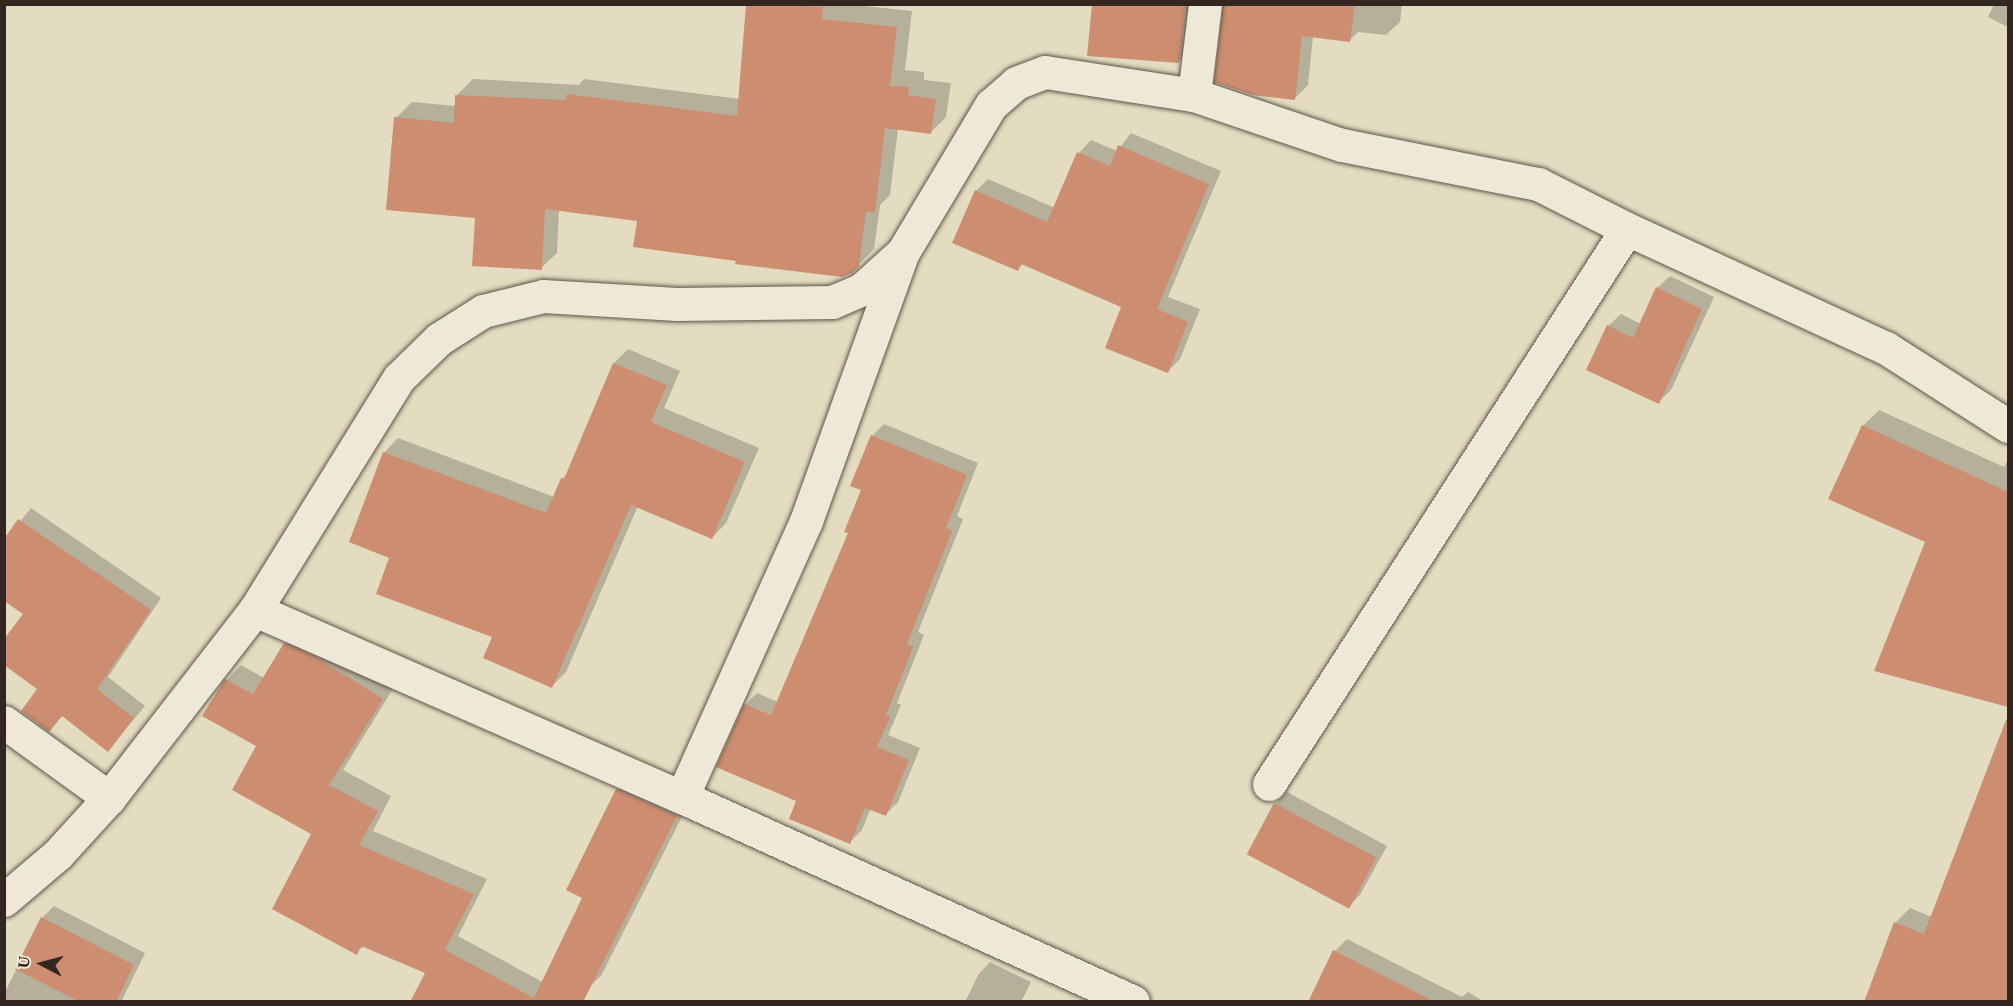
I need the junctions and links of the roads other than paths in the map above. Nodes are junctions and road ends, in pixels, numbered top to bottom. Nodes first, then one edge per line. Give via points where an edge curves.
1 (1205, 4) edge
2 (1194, 95) junction
3 (1627, 229) junction
4 (903, 252) junction
5 (2008, 426) edge
6 (255, 610) junction
7 (4, 722) edge
8 (1269, 784) dead end
9 (682, 796) junction
10 (109, 798) junction
11 (4, 900) edge
12 (1133, 1002) edge

1 - 2 street
2 - 3 street via 1342,145 1538,184
2 - 4 street via 1045,72 1016,83 991,105
3 - 5 street via 1886,348
3 - 8 street
4 - 6 street via 862,289 832,302 676,304 543,296 483,311 439,339 399,378
4 - 9 street via 807,521
6 - 9 street
6 - 10 street
7 - 10 street
9 - 12 street
10 - 11 street via 58,854

